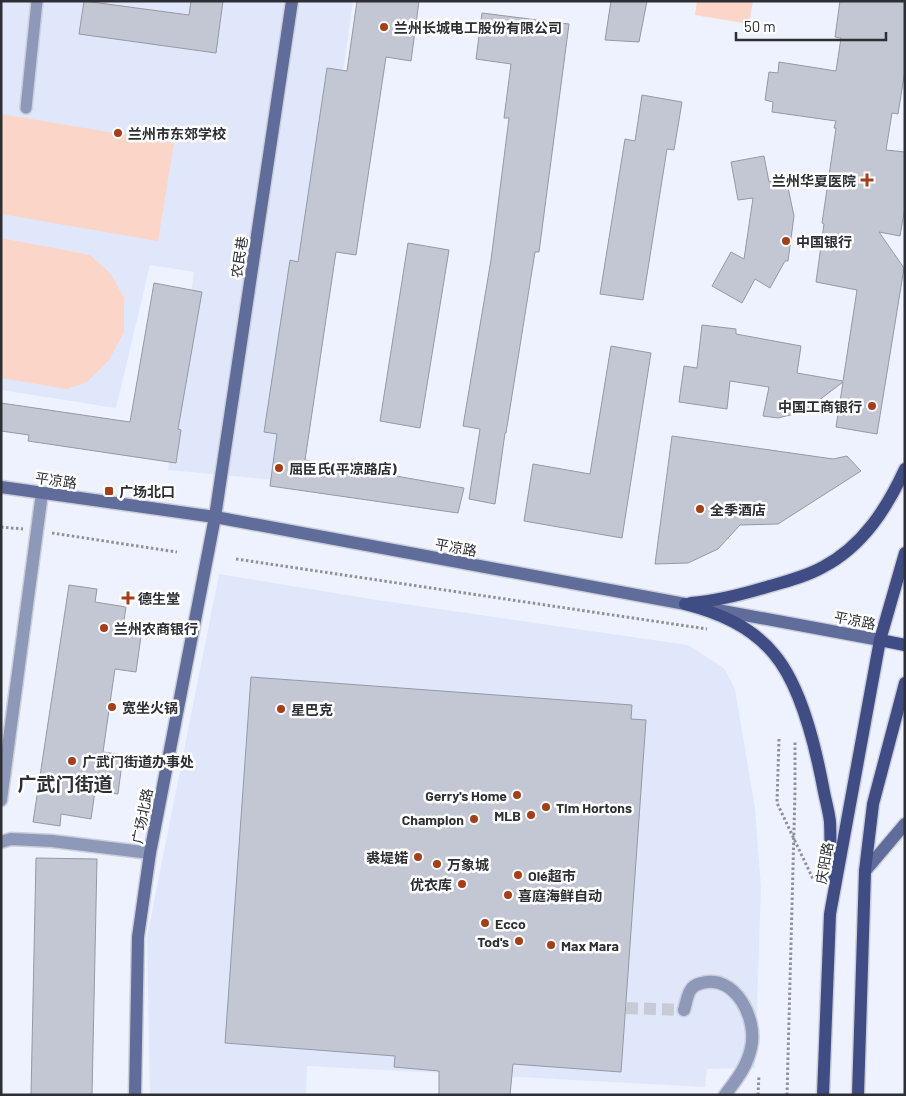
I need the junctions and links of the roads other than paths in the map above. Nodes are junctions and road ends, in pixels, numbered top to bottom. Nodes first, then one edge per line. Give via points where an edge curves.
1 (37, 1) edge
2 (292, 1) edge
3 (26, 108) dead end
4 (905, 469) edge
5 (1, 487) edge
6 (42, 493) junction
7 (215, 517) junction
8 (905, 553) edge
9 (685, 604) junction
10 (880, 640) junction
11 (905, 644) edge
12 (905, 683) edge
13 (1, 800) edge
14 (905, 824) edge
15 (1, 842) edge
16 (150, 853) junction
17 (865, 871) junction
18 (830, 914) junction
19 (684, 1010) dead end
20 (135, 1095) edge
21 (725, 1095) edge
22 (822, 1095) edge
23 (858, 1095) edge

1 - 3 lane
2 - 7 street, 农民巷
4 - 9 main road via 876,520 838,559 780,583 728,598
5 - 6 street, 平凉路
6 - 7 street, 平凉路
6 - 13 street
7 - 9 street, 平凉路
7 - 16 street, 广场北路
8 - 10 main road, 庆阳路
9 - 10 street, 平凉路
9 - 18 main road via 728,618 744,628 773,652 785,669 813,739 830,822
10 - 11 main road, 平凉路
10 - 18 main road, 庆阳路
12 - 17 main road via 873,804
14 - 17 street
15 - 16 street via 11,839 52,841
16 - 20 street, 广场北路 via 138,937
17 - 23 main road
18 - 22 main road, 庆阳路
19 - 21 street via 690,990 697,984 710,981 734,992 746,1010 751,1021 752,1047 743,1072

